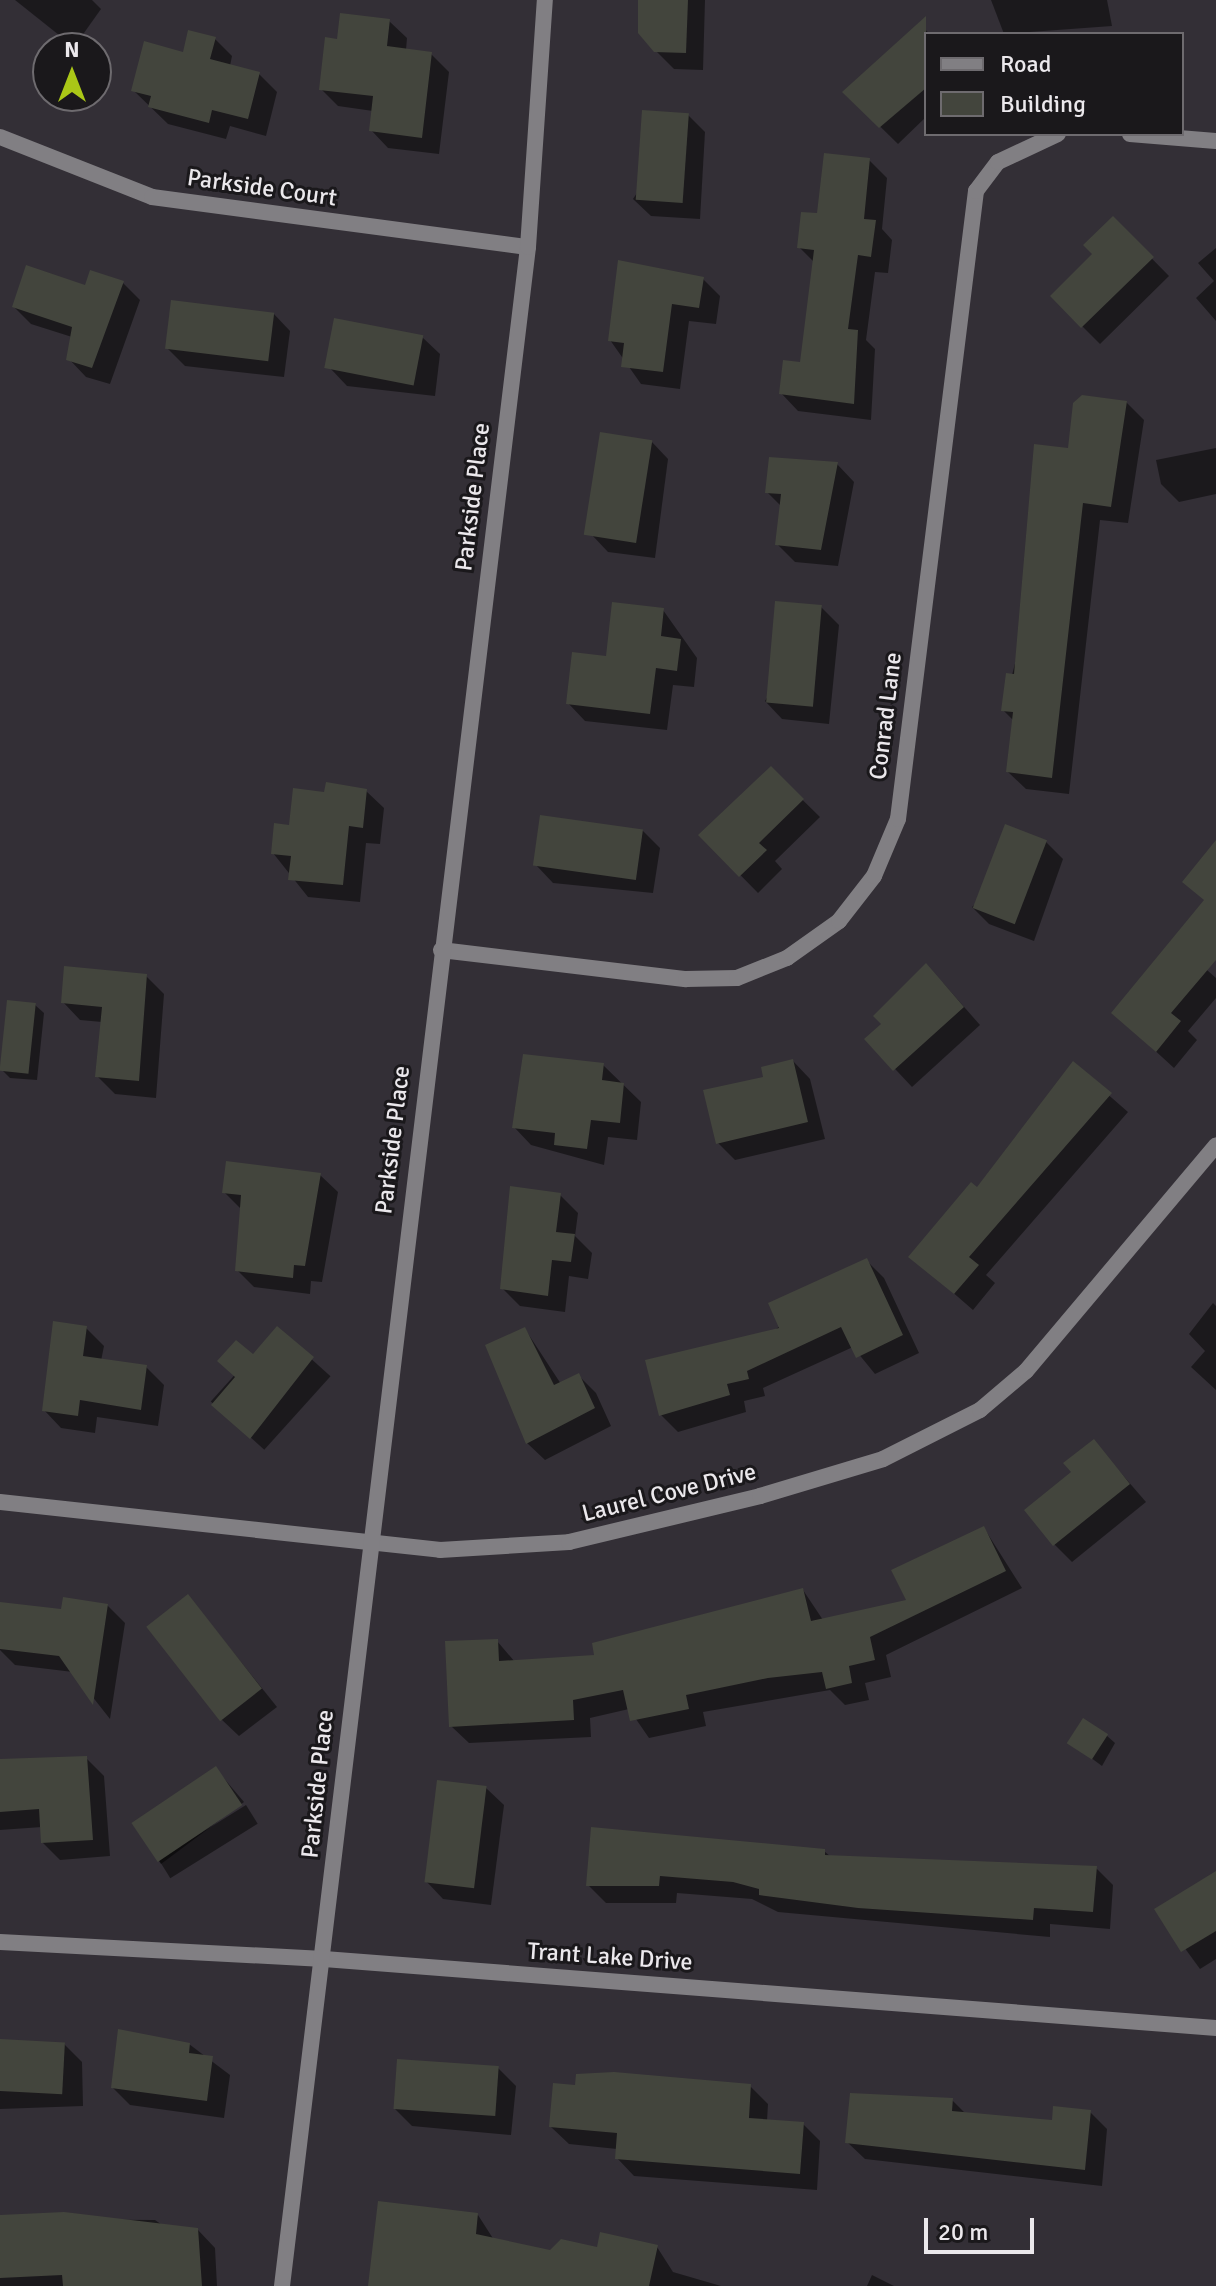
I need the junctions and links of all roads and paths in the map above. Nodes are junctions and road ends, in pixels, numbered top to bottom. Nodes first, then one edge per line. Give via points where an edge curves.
1 (545, 0) edge
2 (1054, 136) edge
3 (1155, 136) edge
4 (0, 137) edge
5 (1216, 141) edge
6 (528, 247) junction
7 (441, 950) junction
8 (1214, 1150) edge
9 (0, 1502) edge
10 (369, 1543) junction
11 (0, 1942) edge
12 (324, 1959) junction
13 (1216, 2028) edge
14 (282, 2286) edge

1 - 6 street, Parkside Place
2 - 7 street, Conrad Lane via 998,162 976,191 898,819 874,876 839,921 787,958 737,978 686,979
3 - 5 street
4 - 6 street, Parkside Court via 152,197
6 - 7 street, Parkside Place
7 - 10 street, Parkside Place
8 - 10 street, Laurel Cove Drive via 1026,1371 938,1435 773,1492 569,1542 455,1550
9 - 10 street, Laurel Cove Drive
10 - 12 street, Parkside Place
11 - 12 street, Trant Lake Drive
12 - 13 street, Trant Lake Drive
12 - 14 street, Parkside Place

